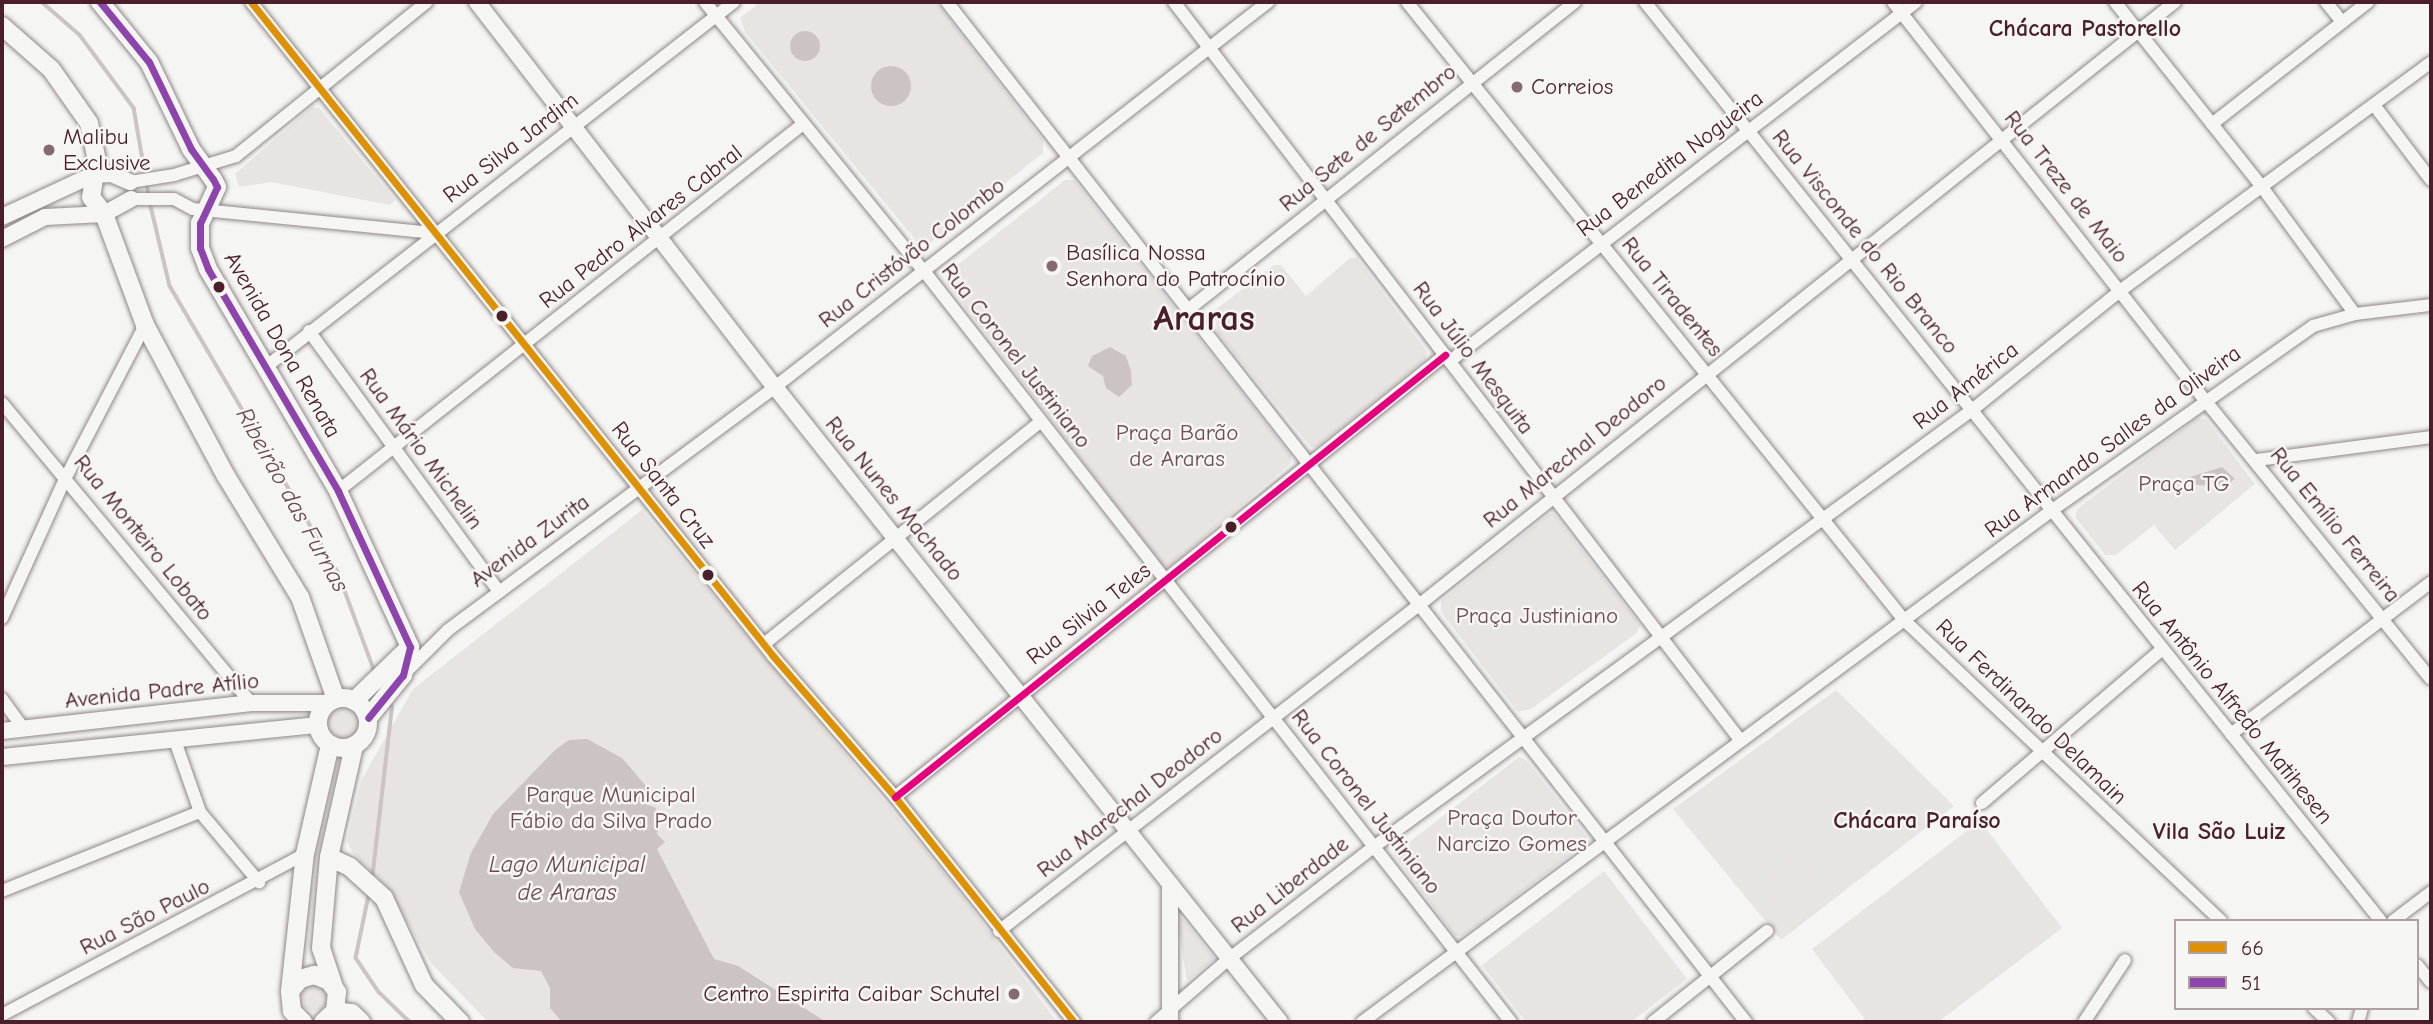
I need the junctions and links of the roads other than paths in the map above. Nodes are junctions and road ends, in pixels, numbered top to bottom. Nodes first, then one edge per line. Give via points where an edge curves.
1 (100, 2) edge
2 (251, 2) edge
3 (427, 2) edge
4 (477, 2) edge
5 (705, 2) edge
6 (734, 2) edge
7 (1174, 2) edge
8 (1268, 2) edge
9 (1407, 2) edge
10 (1575, 2) edge
11 (1645, 2) edge
12 (1893, 2) edge
13 (1916, 2) edge
14 (2115, 2) edge
15 (2175, 2) edge
16 (2326, 2) edge
17 (2368, 2) edge
18 (953, 4) edge
19 (1902, 13) junction
20 (716, 16) junction
21 (2342, 22) junction
22 (2138, 31) junction
23 (6, 35) edge
24 (1209, 48) junction
25 (2431, 62) edge
26 (1472, 82) junction
27 (319, 90) junction
28 (2374, 105) junction
29 (803, 124) junction
30 (2212, 124) junction
31 (575, 125) junction
32 (1748, 130) junction
33 (2002, 139) junction
34 (1068, 158) junction
35 (203, 166) junction
36 (92, 175) junction
37 (2431, 180) edge
38 (130, 182) joint
39 (2262, 187) junction
40 (131, 199) joint
41 (1325, 199) junction
42 (208, 210) junction
43 (104, 214) junction
44 (2, 217) edge
45 (435, 233) junction
46 (662, 238) junction
47 (2, 239) edge
48 (1601, 243) junction
49 (1855, 260) junction
50 (924, 271) junction
51 (2121, 290) junction
52 (2431, 305) edge
53 (1189, 309) junction
54 (2355, 314) junction
55 (145, 325) junction
56 (309, 331) junction
57 (526, 344) junction
58 (1447, 358) junction
59 (267, 366) junction
60 (1707, 373) junction
61 (775, 387) junction
62 (2204, 400) junction
63 (2, 402) edge
64 (1972, 410) junction
65 (1040, 422) junction
66 (2431, 438) edge
67 (395, 448) junction
68 (2257, 460) junction
69 (1311, 466) junction
70 (66, 477) junction
71 (639, 490) junction
72 (338, 491) junction
73 (1553, 497) junction
74 (2051, 511) junction
75 (1821, 520) junction
76 (894, 536) junction
77 (1165, 582) junction
78 (2431, 582) edge
79 (499, 592) junction
80 (1419, 605) junction
81 (2381, 616) junction
82 (2, 618) edge
83 (1904, 620) junction
84 (448, 630) junction
85 (1661, 634) junction
86 (764, 644) junction
87 (410, 647) junction
88 (2161, 650) junction
89 (403, 675) junction
90 (2431, 679) edge
91 (1022, 694) junction
92 (2, 699) edge
93 (332, 701) junction
94 (354, 701) junction
95 (251, 703) junction
96 (1273, 717) junction
97 (368, 719) junction
98 (318, 725) junction
99 (24, 729) junction
100 (268, 730) junction
101 (2, 731) edge
102 (2231, 734) junction
103 (1521, 736) junction
104 (174, 738) junction
105 (1740, 740) junction
106 (330, 745) junction
107 (354, 746) junction
108 (2042, 752) junction
109 (2, 757) edge
110 (895, 797) junction
111 (1982, 803) dead end
112 (200, 812) junction
113 (1128, 832) junction
114 (1604, 843) junction
115 (1374, 846) junction
116 (305, 854) junction
117 (329, 857) junction
118 (259, 882) junction
119 (1170, 884) junction
120 (2, 891) edge
121 (2431, 892) edge
122 (2219, 919) edge
123 (2379, 919) edge
124 (2396, 919) edge
125 (1767, 930) dead end
126 (999, 931) junction
127 (1456, 952) junction
128 (1230, 958) junction
129 (2125, 960) dead end
130 (2419, 967) edge
131 (1710, 977) junction
132 (2431, 982) edge
133 (334, 987) junction
134 (289, 997) junction
135 (2316, 1010) edge
136 (2, 1015) edge
137 (1170, 1015) edge
138 (338, 1018) edge
139 (286, 1022) edge
140 (303, 1022) edge
141 (460, 1022) edge
142 (1074, 1022) edge
143 (1156, 1022) edge
144 (1280, 1022) edge
145 (1362, 1022) edge
146 (1511, 1022) edge
147 (1653, 1022) edge
148 (1746, 1022) edge
149 (2084, 1022) edge
150 (2329, 1022) edge

1 - 35 main road, Avenida Dona Renata via 149,62
2 - 27 street, Rua Santa Cruz
3 - 27 street
4 - 31 street, Rua Nunes Machado
5 - 20 street, Rua Coronel Justiniano
6 - 20 street
7 - 24 street, Rua Júlio Mesquita
8 - 24 street, Rua Cristóvão Colombo
9 - 26 street, Rua Tiradentes
10 - 26 street, Rua Sete de Setembro
11 - 32 street, Rua Visconde do Rio Branco
12 - 19 street, Rua Treze de Maio
13 - 19 street, Rua Benedita Nogueira
14 - 22 street
15 - 22 street, Rua Marechal Deodoro
16 - 21 street
17 - 21 street
18 - 34 street
19 - 32 street, Rua Benedita Nogueira
19 - 33 street, Rua Treze de Maio
20 - 29 street, Rua Coronel Justiniano
20 - 31 street, Rua Silva Jardim
21 - 30 street
22 - 30 street
22 - 33 street, Rua Marechal Deodoro
23 - 36 main road via 51,69 89,123 97,160
24 - 34 street, Rua Cristóvão Colombo
24 - 41 street, Rua Júlio Mesquita
25 - 28 street, Rua América
26 - 41 street, Rua Sete de Setembro
26 - 48 street, Rua Tiradentes
27 - 35 street via 236,156
27 - 45 street, Rua Santa Cruz
28 - 37 street
28 - 39 street, Rua América
29 - 46 street, Rua Pedro Alvares Cabral
29 - 50 street, Rua Coronel Justiniano
30 - 39 street
31 - 45 street, Rua Silva Jardim
31 - 46 street, Rua Nunes Machado
32 - 48 street, Rua Benedita Nogueira
32 - 49 street, Rua Visconde do Rio Branco
33 - 49 street, Rua Marechal Deodoro
33 - 51 street, Rua Treze de Maio
34 - 50 street, Rua Cristóvão Colombo
34 - 53 street
35 - 38 street
35 - 42 main road, Avenida Dona Renata via 217,187
36 - 38 street via 111,174
36 - 43 main road via 91,197
36 - 44 street
39 - 51 street, Rua América
39 - 54 street
40 - 42 street via 174,199
40 - 43 street
41 - 53 street, Rua Sete de Setembro
41 - 58 street, Rua Júlio Mesquita
42 - 45 street
42 - 59 main road, Avenida Dona Renata via 200,223 208,269
43 - 47 street via 45,218
43 - 55 main road
45 - 56 street, Rua Silva Jardim
45 - 57 street, Rua Santa Cruz
46 - 57 street, Rua Pedro Alvares Cabral
46 - 61 street, Rua Nunes Machado
48 - 58 street, Rua Benedita Nogueira
48 - 60 street, Rua Tiradentes
49 - 60 street, Rua Marechal Deodoro
49 - 64 street, Rua Visconde do Rio Branco
50 - 61 street, Rua Cristóvão Colombo
50 - 65 street, Rua Coronel Justiniano
51 - 62 street, Rua Treze de Maio
51 - 64 street, Rua América
52 - 54 street, Rua Armando Salles da Oliveira
53 - 69 street
54 - 62 street, Rua Armando Salles da Oliveira via 2313,326
55 - 70 street
55 - 93 main road via 226,476 300,597
56 - 59 street, Rua Silva Jardim
56 - 67 street, Rua Mário Michelin
57 - 67 street, Rua Pedro Alvares Cabral
57 - 71 street, Rua Santa Cruz
58 - 69 street, Rua Benedita Nogueira
58 - 73 street, Rua Júlio Mesquita
59 - 72 main road, Avenida Dona Renata
60 - 73 street, Rua Marechal Deodoro
60 - 75 street, Rua Tiradentes
61 - 71 street, Rua Cristóvão Colombo
61 - 76 street, Rua Nunes Machado
62 - 68 street, Rua Emílio Ferreira
62 - 74 street, Rua Armando Salles da Oliveira
63 - 70 street, Rua Monteiro Lobato
64 - 74 street, Rua Visconde do Rio Branco
64 - 75 street, Rua América
65 - 76 street
65 - 77 street, Rua Coronel Justiniano
66 - 68 street
67 - 72 street, Rua Pedro Alvares Cabral
67 - 79 street, Rua Mário Michelin
68 - 81 street, Rua Emílio Ferreira
69 - 77 street, Rua Silvia Teles
69 - 80 street
70 - 82 street
70 - 95 street, Rua Monteiro Lobato
71 - 79 street, Avenida Zurita
71 - 86 street, Rua Santa Cruz
72 - 87 main road, Avenida Dona Renata
73 - 80 street, Rua Marechal Deodoro
73 - 85 street, Rua Júlio Mesquita
74 - 83 street, Rua Armando Salles da Oliveira
74 - 88 street, Rua Antônio Alfredo Matihesen
75 - 83 street, Rua Tiradentes
75 - 85 street, Rua América
76 - 86 street
76 - 91 street, Rua Nunes Machado
77 - 91 street, Rua Silvia Teles
77 - 96 street, Rua Coronel Justiniano
78 - 81 street
79 - 84 street, Avenida Zurita
80 - 96 street, Rua Marechal Deodoro
80 - 103 street
81 - 90 street, Rua Emílio Ferreira
81 - 102 street
83 - 105 street, Rua Armando Salles da Oliveira
83 - 108 street, Rua Ferdinando Delamain
84 - 87 street, Avenida Zurita
84 - 89 street, Avenida Zurita
85 - 103 street, Rua América
85 - 105 street, Rua Júlio Mesquita
86 - 110 street, Rua Santa Cruz
87 - 89 main road
87 - 94 main road
88 - 102 street, Rua Antônio Alfredo Matihesen
88 - 108 street
89 - 97 main road
91 - 110 street, Rua Silvia Teles
91 - 113 street, Rua Nunes Machado
92 - 99 street
93 - 94 main road
93 - 95 street, Avenida Padre Atílio
93 - 98 main road
94 - 97 main road
95 - 99 street, Avenida Padre Atílio
95 - 100 street
96 - 113 street, Rua Marechal Deodoro
96 - 115 street, Rua Coronel Justiniano
97 - 107 main road via 366,735
98 - 100 street
98 - 106 main road
99 - 101 street, Avenida Padre Atílio
100 - 104 street
102 - 123 street, Rua Antônio Alfredo Matihesen
103 - 114 street
103 - 115 street, Rua Liberdade
104 - 109 street
104 - 112 street
105 - 114 street, Rua Armando Salles da Oliveira
106 - 107 main road
106 - 116 main road
107 - 117 main road
108 - 111 street
108 - 122 street, Rua Ferdinando Delamain
110 - 126 street, Rua Santa Cruz
112 - 118 street
112 - 120 street
113 - 119 street, Rua Nunes Machado
113 - 126 street, Rua Marechal Deodoro
114 - 127 street, Rua Armando Salles da Oliveira
114 - 131 street
115 - 127 street, Rua Coronel Justiniano
115 - 128 street, Rua Liberdade
116 - 118 street, Rua São Paulo
116 - 134 main road
117 - 133 main road via 321,948
117 - 141 main road via 350,867 384,898 424,985
118 - 136 street, Rua São Paulo
119 - 128 street, Rua Nunes Machado
119 - 137 street
121 - 124 street
125 - 131 street
126 - 142 street, Rua Santa Cruz
127 - 145 street, Rua Armando Salles da Oliveira
127 - 146 street, Rua Coronel Justiniano
128 - 137 street, Rua Liberdade
128 - 144 street, Rua Nunes Machado
129 - 149 street
130 - 132 street
131 - 147 street
131 - 148 street
133 - 134 main road via 322,977 307,976
133 - 138 main road
134 - 139 street
134 - 140 main road
135 - 150 street
137 - 143 street, Rua Liberdade

